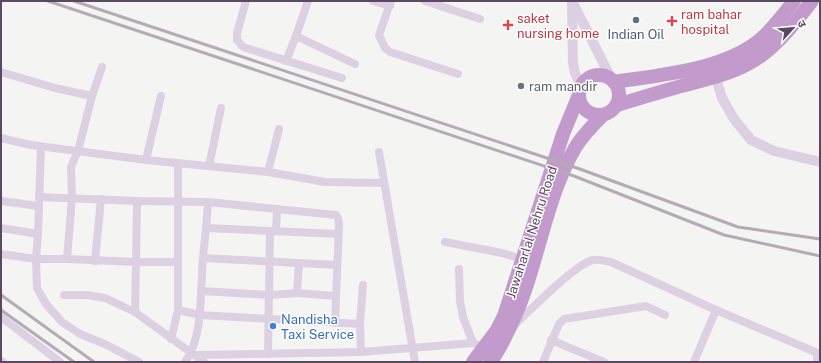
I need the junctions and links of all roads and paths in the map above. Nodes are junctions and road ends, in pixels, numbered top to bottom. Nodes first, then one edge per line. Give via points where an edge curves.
1 (246, 1) edge
2 (308, 1) edge
3 (373, 1) edge
4 (426, 1) edge
5 (572, 1) edge
6 (794, 1) edge
7 (812, 1) edge
8 (390, 3) edge
9 (480, 19) dead end
10 (296, 36) junction
11 (286, 61) junction
12 (355, 64) dead end
13 (711, 64) junction
14 (102, 67) dead end
15 (1, 72) edge
16 (458, 74) dead end
17 (716, 77) junction
18 (342, 78) dead end
19 (612, 80) junction
20 (580, 91) junction
21 (92, 96) junction
22 (161, 96) dead end
23 (617, 105) junction
24 (220, 108) dead end
25 (602, 116) junction
26 (278, 128) dead end
27 (1, 138) edge
28 (41, 147) junction
29 (78, 151) junction
30 (379, 152) dead end
31 (146, 160) junction
32 (820, 162) edge
33 (178, 163) junction
34 (209, 166) junction
35 (268, 172) junction
36 (384, 183) junction
37 (39, 196) junction
38 (72, 198) junction
39 (101, 199) junction
40 (1, 201) edge
41 (137, 201) junction
42 (178, 201) junction
43 (208, 202) junction
44 (39, 206) junction
45 (277, 210) junction
46 (1, 228) edge
47 (206, 228) junction
48 (273, 231) junction
49 (38, 234) junction
50 (338, 234) junction
51 (445, 242) dead end
52 (1, 254) edge
53 (203, 258) junction
54 (36, 259) junction
55 (67, 259) junction
56 (522, 259) junction
57 (95, 261) junction
58 (270, 261) junction
59 (136, 262) junction
60 (178, 262) junction
61 (299, 263) junction
62 (337, 265) junction
63 (459, 269) dead end
64 (363, 285) dead end
65 (201, 291) junction
66 (297, 293) junction
67 (270, 295) junction
68 (64, 296) dead end
69 (336, 296) junction
70 (178, 310) junction
71 (716, 310) junction
72 (135, 312) junction
73 (200, 315) junction
74 (665, 315) dead end
75 (1, 317) edge
76 (269, 319) junction
77 (335, 322) junction
78 (360, 324) junction
79 (507, 332) junction
80 (171, 339) junction
81 (551, 340) junction
82 (479, 345) junction
83 (412, 347) junction
84 (361, 352) junction
85 (819, 353) edge
86 (193, 354) junction
87 (268, 354) junction
88 (492, 361) edge
89 (60, 362) edge
90 (139, 362) edge
91 (185, 362) edge
92 (204, 362) edge
93 (415, 362) edge
94 (473, 362) edge
95 (543, 362) edge
96 (604, 362) edge
97 (694, 362) edge
98 (817, 362) edge

1 - 11 street via 237,33 239,44
2 - 10 street
3 - 8 street
4 - 9 street
5 - 19 street
5 - 20 street via 573,63
6 - 13 highway via 761,38 745,50
7 - 17 highway, Jawaharlal Nehru Road via 782,38 762,56 741,68
8 - 16 street via 379,35 385,48 390,52
10 - 11 street
10 - 12 street
11 - 18 street
13 - 17 street
13 - 19 highway via 673,73
14 - 21 street
15 - 21 street
17 - 23 highway, Jawaharlal Nehru Road
17 - 32 street via 722,98 734,119 751,140 774,152
19 - 20 highway via 602,75 592,76 587,78
19 - 23 highway via 619,90
20 - 25 highway via 579,100 584,109
20 - 56 highway, Jawaharlal Nehru Road via 563,134
21 - 29 street
22 - 31 street
23 - 25 highway, Jawaharlal Nehru Road via 611,112
24 - 34 street
25 - 79 highway, Jawaharlal Nehru Road via 586,132 564,169 519,307
26 - 35 street
27 - 28 street
28 - 29 street
28 - 37 street
29 - 31 street
29 - 38 street via 71,167
30 - 36 street
31 - 33 street
33 - 34 street
33 - 42 street
34 - 35 street
35 - 36 street via 326,182
36 - 83 street
37 - 38 street
37 - 44 street
38 - 39 street
38 - 55 street
39 - 41 street
39 - 57 street
40 - 44 street
41 - 42 street
41 - 59 street
42 - 43 street
42 - 60 street
43 - 45 street
43 - 47 street
44 - 49 street
45 - 48 street
45 - 50 street via 336,215
46 - 49 street
47 - 48 street
47 - 53 street
48 - 50 street
48 - 58 street
49 - 54 street
50 - 62 street
51 - 56 street
52 - 54 street
53 - 58 street
53 - 65 street
54 - 55 street
54 - 90 street via 37,288 46,304 62,322 80,334
55 - 57 street
56 - 82 highway, Jawaharlal Nehru Road via 497,330
57 - 59 street
58 - 61 street
58 - 67 street
59 - 60 street
59 - 72 street
60 - 70 street
61 - 62 street
61 - 66 street
62 - 69 street
63 - 82 street via 463,317
64 - 78 street
65 - 67 street
65 - 73 street
66 - 67 street
66 - 69 street
67 - 76 street
68 - 72 street via 87,295 105,298
69 - 77 street
70 - 73 street
70 - 80 street
71 - 79 street via 611,262 592,260 577,268
71 - 85 street
71 - 97 street
72 - 80 street
73 - 76 street
73 - 86 street
74 - 81 street via 646,306 564,319
75 - 89 street
76 - 77 street
76 - 87 street
77 - 78 street
78 - 84 street
79 - 88 highway, Jawaharlal Nehru Road
80 - 86 street
81 - 95 street
81 - 96 street
82 - 83 street
82 - 88 street
82 - 94 highway, Jawaharlal Nehru Road
83 - 84 street
83 - 93 street
84 - 87 street
85 - 98 street
86 - 87 street
86 - 91 street
86 - 92 street

